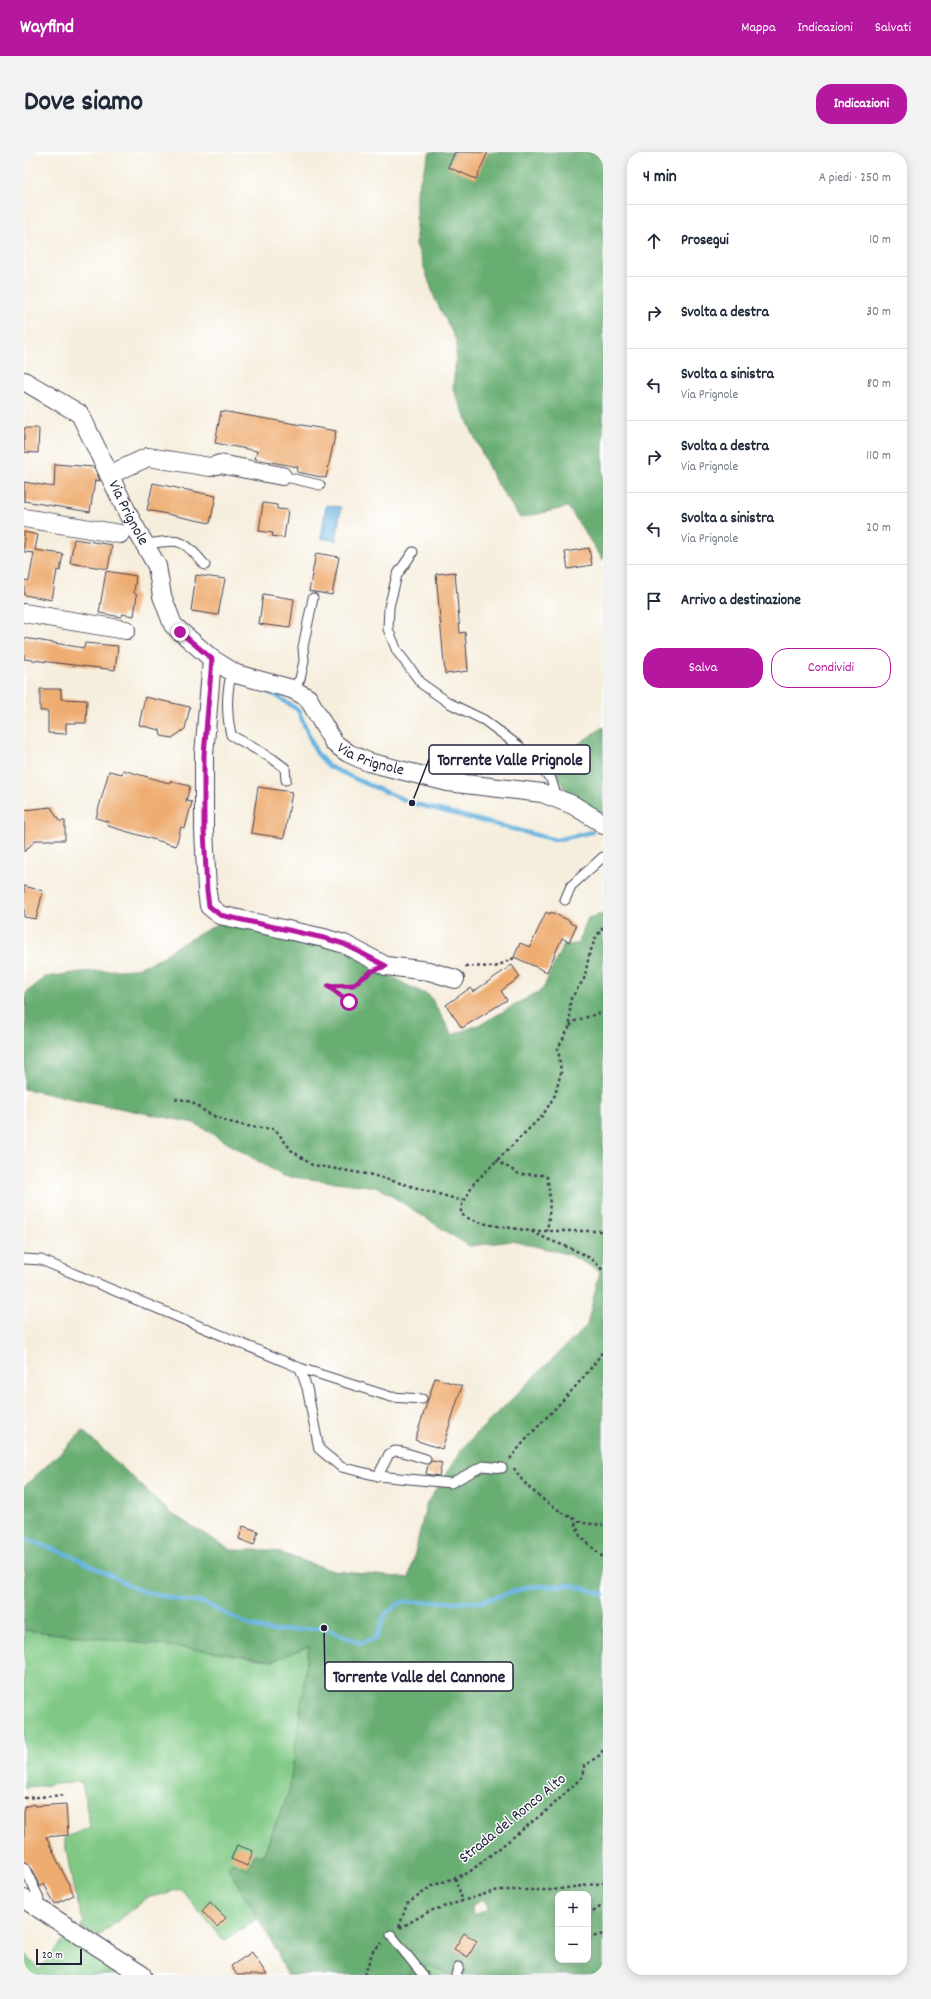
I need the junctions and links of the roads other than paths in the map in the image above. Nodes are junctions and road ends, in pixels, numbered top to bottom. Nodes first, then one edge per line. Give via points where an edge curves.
1 (24, 381) edge
2 (109, 474) junction
3 (282, 476) joint
4 (320, 485) dead end
5 (24, 518) edge
6 (120, 534) dead end
7 (145, 544) junction
8 (413, 552) dead end
9 (205, 564) dead end
10 (313, 598) dead end
11 (24, 613) edge
12 (126, 630) dead end
13 (212, 659) junction
14 (232, 672) junction
15 (292, 689) junction
16 (286, 780) dead end
17 (557, 798) junction
18 (603, 826) edge
19 (603, 857) edge
20 (564, 900) dead end
21 (457, 972) road end
22 (24, 1259) edge
23 (300, 1368) junction
24 (422, 1399) dead end
25 (426, 1459) dead end
26 (502, 1468) dead end
27 (378, 1476) junction
28 (24, 1867) edge
29 (24, 1899) edge
30 (39, 1913) junction
31 (395, 1932) road end
32 (142, 1975) edge
33 (423, 1975) edge

1 - 2 street, Via Prignole via 80,414
2 - 3 street via 128,460 148,457 210,467 220,464
2 - 7 street, Via Prignole
3 - 4 lane
5 - 6 street
7 - 9 lane via 180,541 192,549
7 - 13 street, Via Prignole via 157,566 162,596 173,626
8 - 17 lane via 397,575 389,607 388,628 397,651 422,684 449,703 484,720 520,747 551,779
10 - 15 lane via 303,647 304,661 300,679
11 - 12 street
13 - 14 street, Via Prignole
13 - 21 street via 204,755 204,830 209,906 220,915 344,944 386,966
14 - 15 street, Via Prignole
14 - 16 lane via 227,698 231,735 285,768
15 - 17 street, Via Prignole via 308,698 334,742 348,753 368,762 448,782 542,793
17 - 18 street, Via Prignole via 573,804
19 - 20 lane via 571,886
22 - 23 lane via 41,1260
23 - 24 lane via 391,1397
23 - 27 lane via 307,1388 319,1449 340,1468
25 - 27 lane via 395,1451 388,1454
26 - 27 lane via 483,1466 451,1483
28 - 30 lane via 38,1896
29 - 30 street
30 - 32 street
31 - 33 lane

